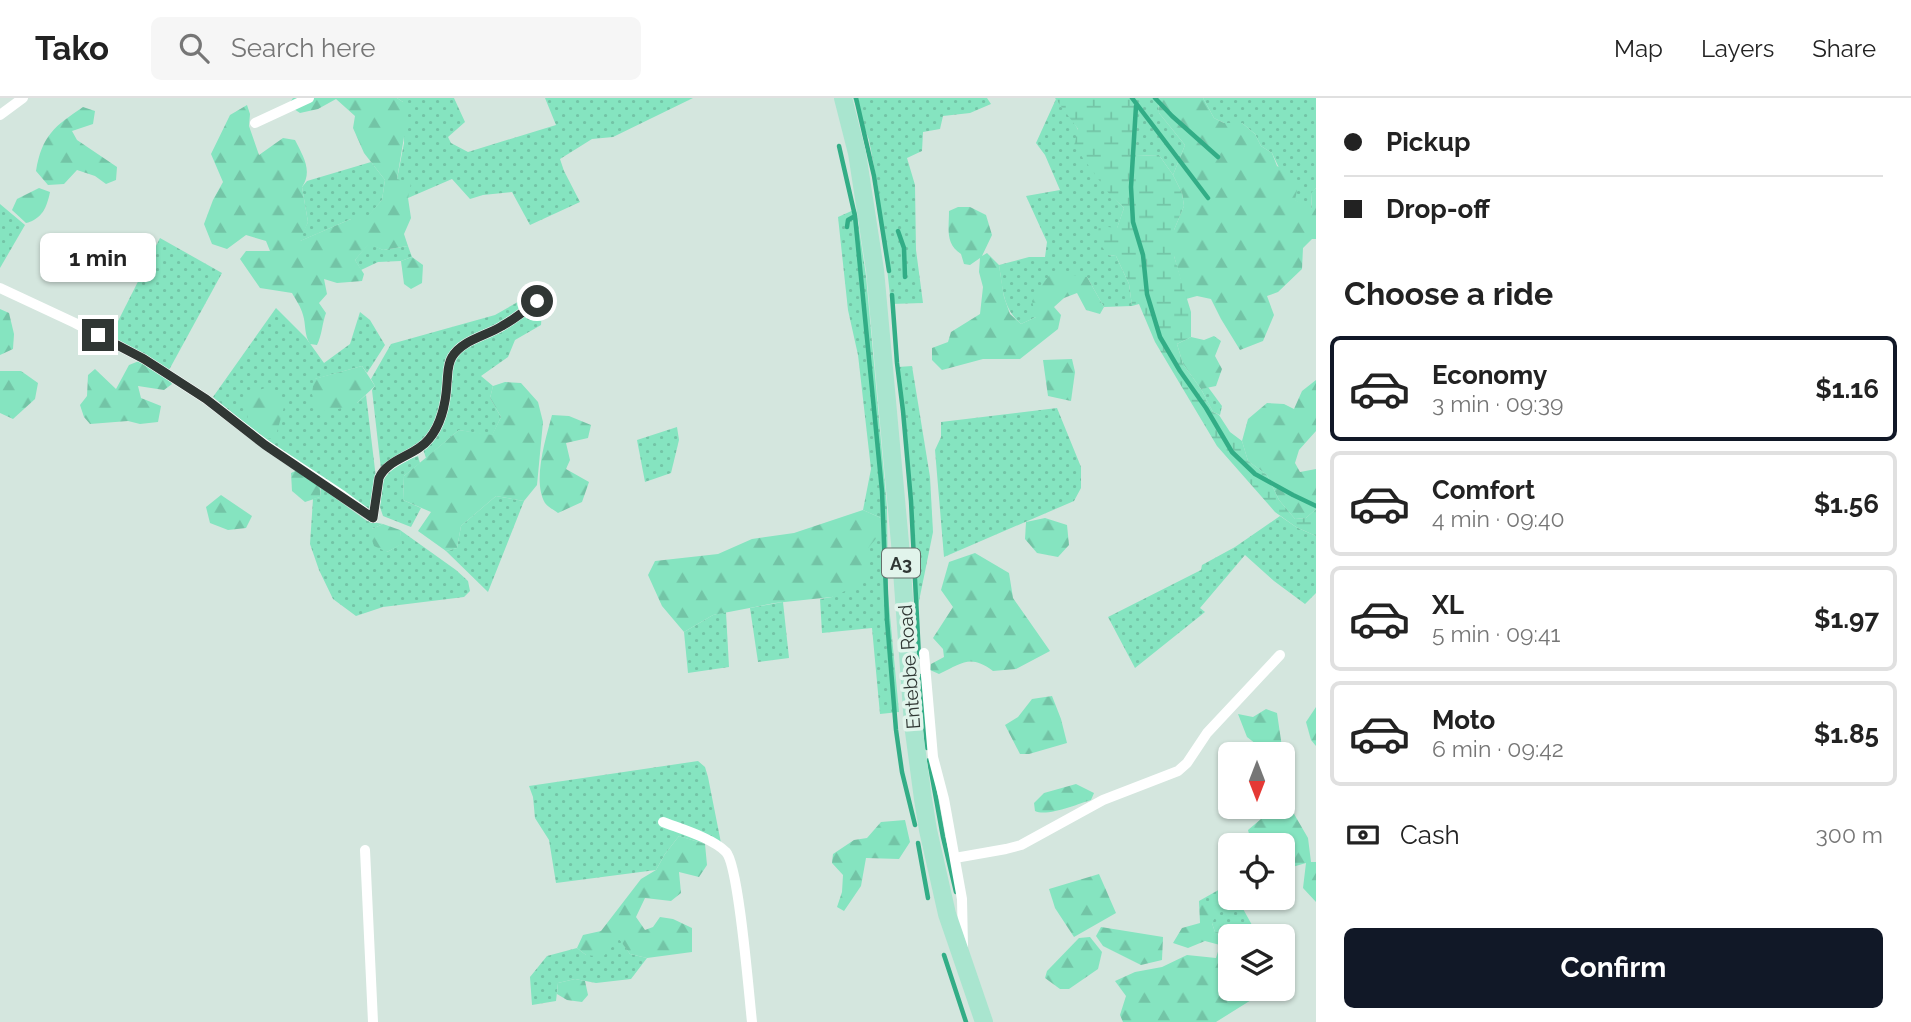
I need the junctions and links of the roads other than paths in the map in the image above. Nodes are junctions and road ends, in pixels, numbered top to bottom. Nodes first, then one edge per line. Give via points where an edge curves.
1 (23, 98) edge
2 (309, 98) edge
3 (843, 98) edge
4 (0, 115) edge
5 (255, 123) dead end
6 (0, 288) edge
7 (537, 301) dead end
8 (924, 653) dead end
9 (1280, 655) dead end
10 (663, 822) dead end
11 (365, 850) dead end
12 (955, 858) junction
13 (963, 964) junction
14 (373, 1022) edge
15 (752, 1022) edge
16 (984, 1022) edge

1 - 4 street
2 - 5 street
3 - 13 main road, Entebbe Road / A3 via 857,153 875,270 912,724 928,830
6 - 7 street via 144,359 373,518 381,473 420,449 437,429 449,366 458,349
8 - 12 street via 933,757
9 - 12 street via 1221,716 1178,771 1103,800 1021,845
10 - 15 street via 728,854
11 - 14 street
12 - 13 street
13 - 16 main road, Entebbe Road / A3

